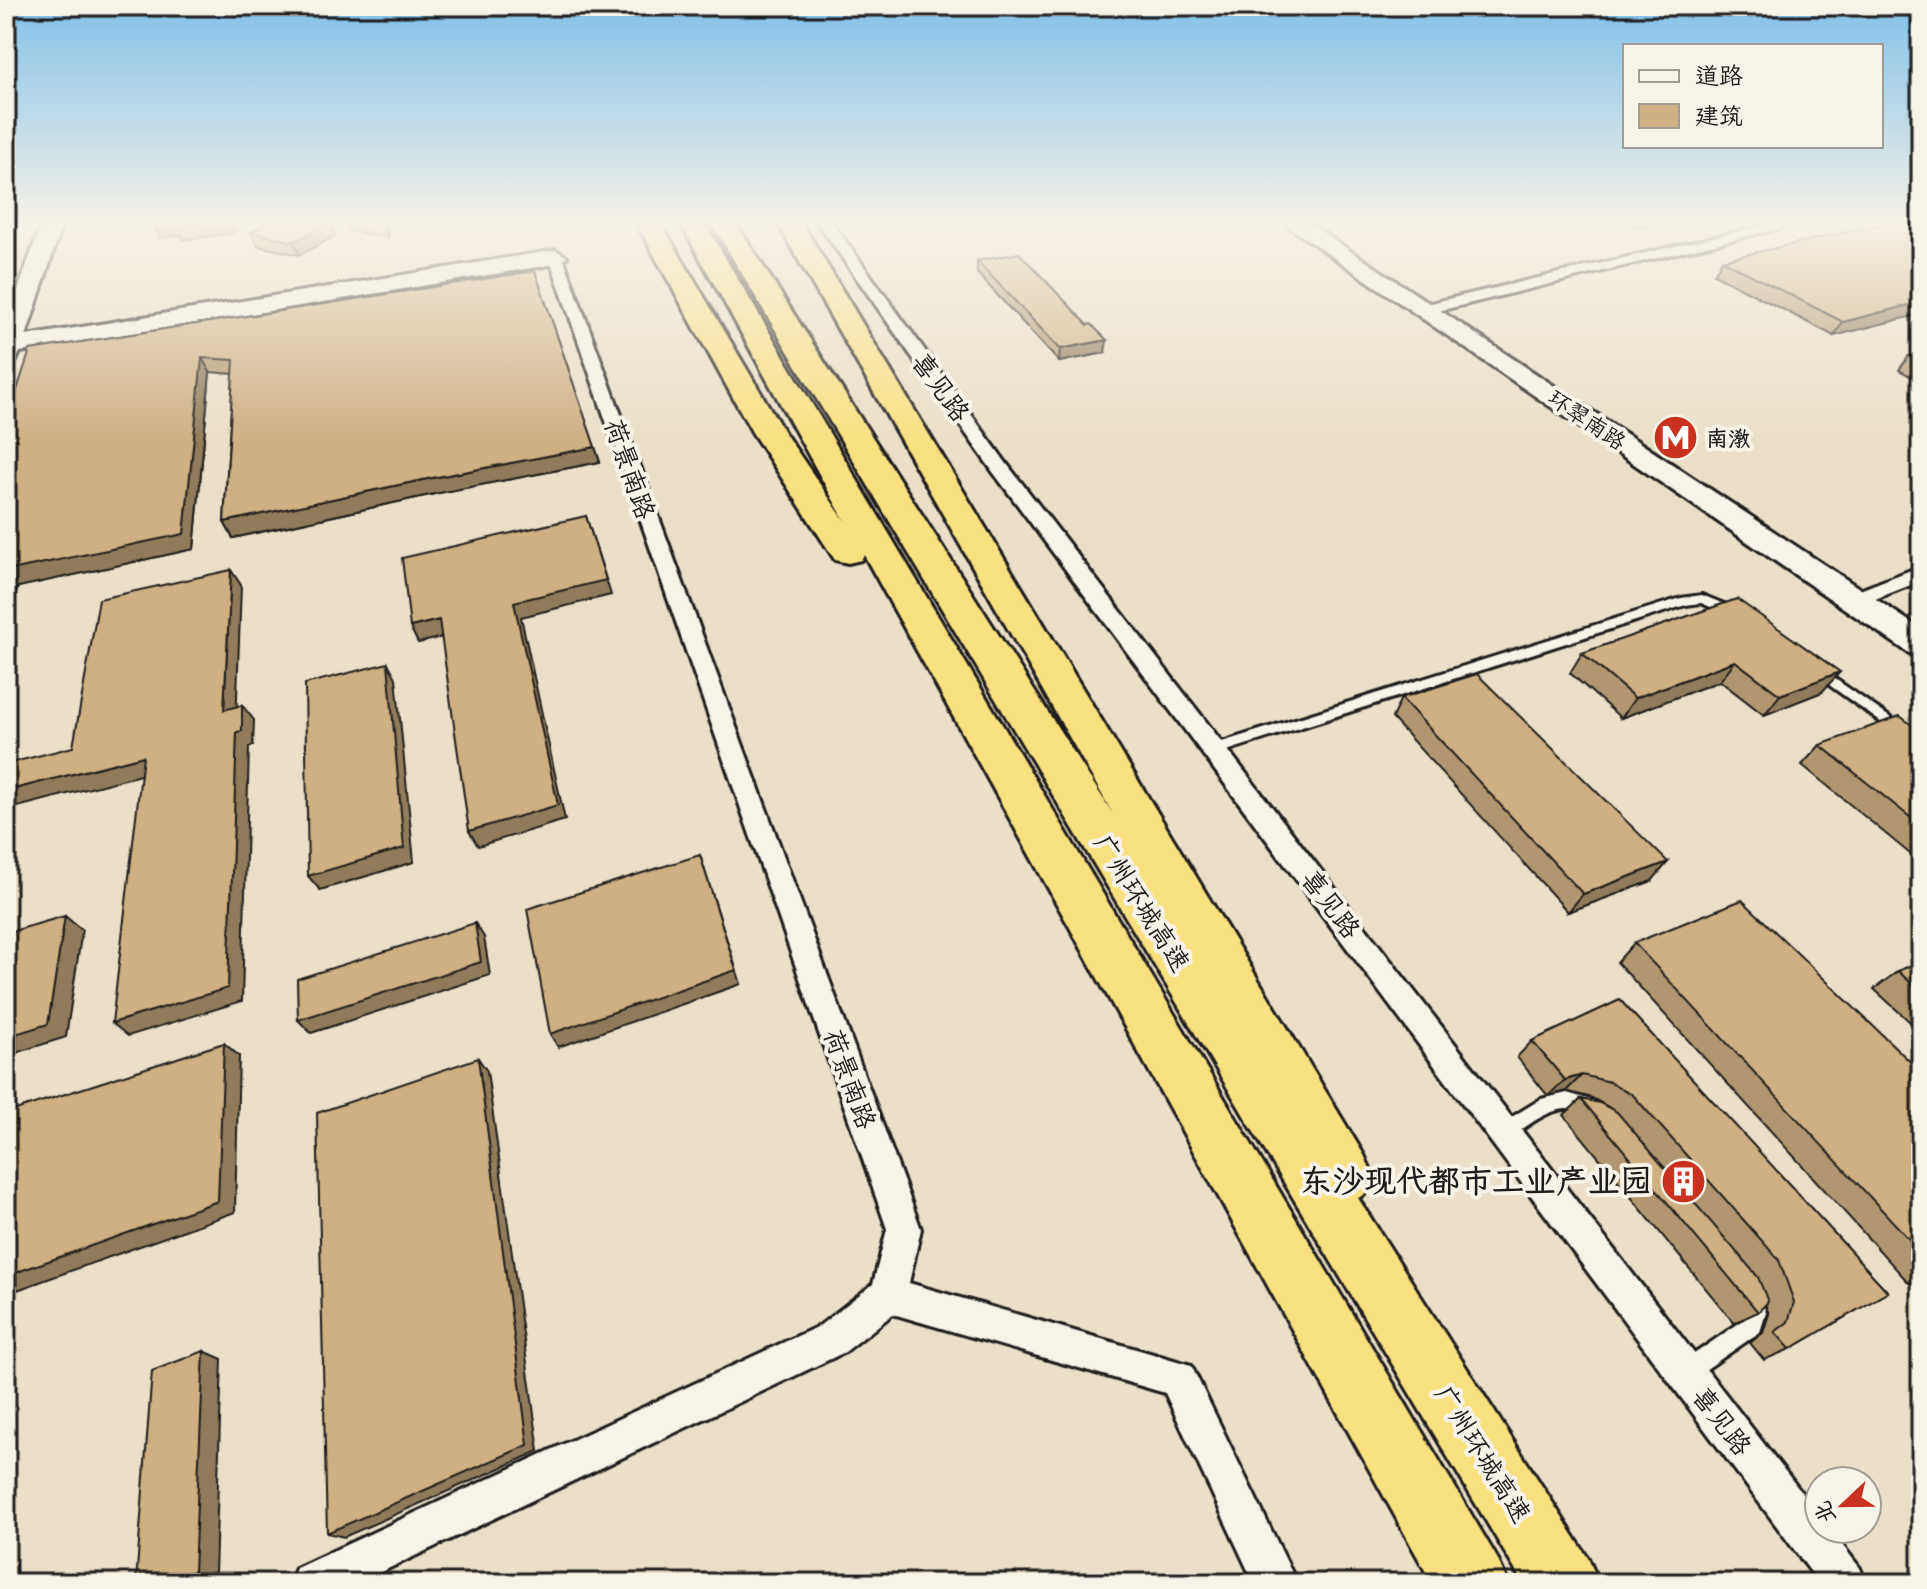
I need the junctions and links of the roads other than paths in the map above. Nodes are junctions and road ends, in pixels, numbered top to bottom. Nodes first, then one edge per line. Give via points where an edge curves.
1 (26, 296) edge
2 (325, 296) edge
3 (570, 296) edge
4 (689, 296) edge
5 (734, 296) edge
6 (769, 296) edge
7 (820, 296) edge
8 (877, 296) edge
9 (1402, 296) edge
10 (1481, 296) edge
11 (1422, 310) junction
12 (7, 350) edge
13 (1921, 573) edge
14 (1855, 600) junction
15 (1743, 616) edge
16 (1921, 645) edge
17 (1807, 663) edge
18 (1921, 746) edge
19 (1214, 750) junction
20 (1607, 1119) edge
21 (1503, 1132) junction
22 (1745, 1282) edge
23 (888, 1295) junction
24 (1685, 1372) junction
25 (1373, 1415) junction
26 (311, 1583) edge
27 (1276, 1583) edge
28 (1472, 1583) edge
29 (1563, 1583) edge
30 (1578, 1583) edge
31 (1845, 1583) edge

1 - 12 street
2 - 12 street
3 - 23 street, 荷景南路 via 904,1229
4 - 25 highway via 768,432 1047,857
5 - 25 highway, 广州环城高速
6 - 29 highway, 广州环城高速
7 - 30 highway via 1074,706
8 - 19 street, 喜见路
9 - 11 street, 环翠南路
10 - 11 street
11 - 14 street, 环翠南路
13 - 14 street
14 - 16 street, 环翠南路
15 - 19 lane via 1702,599 1685,601
17 - 18 lane
19 - 21 street, 喜见路
20 - 21 lane via 1567,1101 1547,1105
21 - 24 street, 喜见路
22 - 24 lane via 1756,1313 1753,1325
23 - 26 street via 832,1339
23 - 27 street via 1178,1378
24 - 31 street, 喜见路
25 - 28 highway, 广州环城高速

